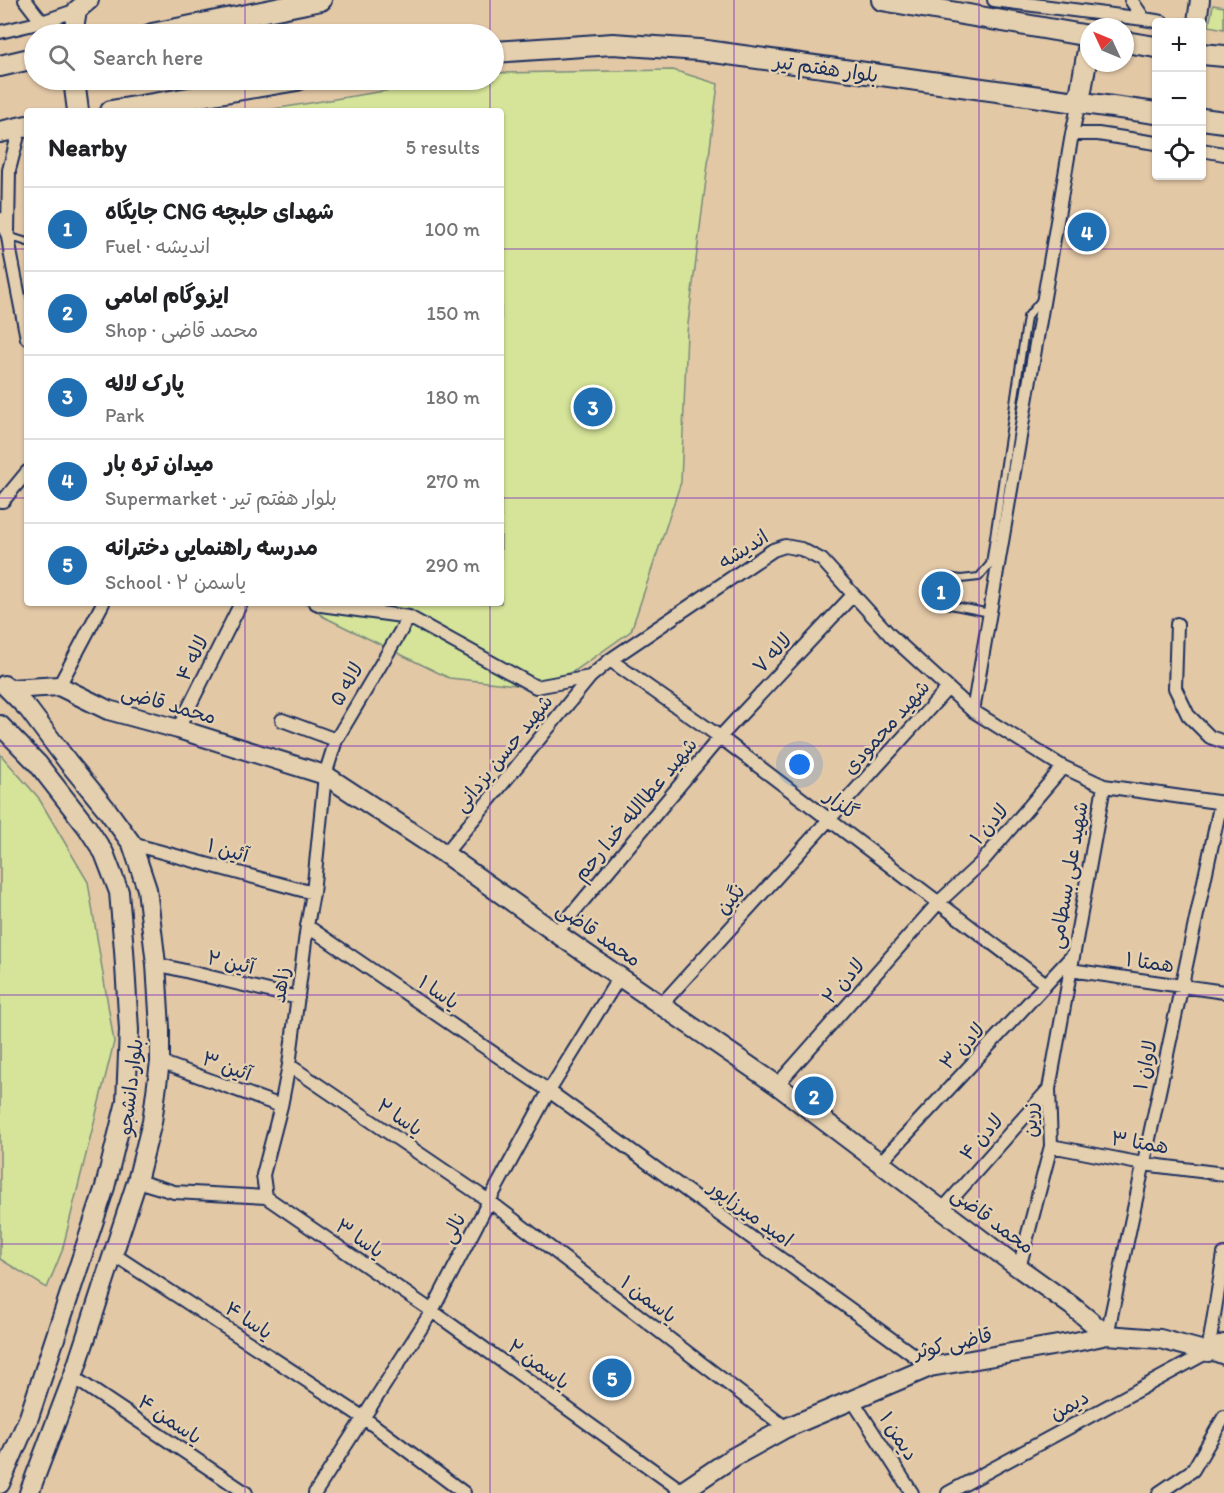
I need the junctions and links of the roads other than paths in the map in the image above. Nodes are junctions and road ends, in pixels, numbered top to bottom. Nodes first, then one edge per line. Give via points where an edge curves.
1 (26, 0) edge
2 (321, 0) edge
3 (882, 0) edge
4 (994, 0) edge
5 (1131, 0) edge
6 (1200, 0) edge
7 (1023, 2) edge
8 (83, 5) edge
9 (1198, 18) edge
10 (1144, 19) junction
11 (1152, 20) edge
12 (42, 22) junction
13 (34, 24) edge
14 (76, 24) edge
15 (202, 24) edge
16 (24, 27) edge
17 (0, 33) edge
18 (1080, 34) edge
19 (1134, 43) edge
20 (1152, 46) edge
21 (504, 51) edge
22 (1206, 54) edge
23 (1224, 56) edge
24 (24, 60) edge
25 (0, 66) edge
26 (1084, 72) edge
27 (75, 90) edge
28 (237, 90) edge
29 (1079, 102) junction
30 (78, 108) edge
31 (129, 108) edge
32 (1152, 112) edge
33 (1206, 120) edge
34 (1224, 122) edge
35 (24, 127) edge
36 (0, 132) edge
37 (1072, 134) junction
38 (1152, 142) edge
39 (1206, 151) edge
40 (1224, 154) edge
41 (0, 219) edge
42 (8, 236) junction
43 (24, 241) edge
44 (1045, 295) junction
45 (24, 308) edge
46 (24, 476) edge
47 (1, 503) edge
48 (853, 595) junction
49 (101, 606) edge
50 (240, 606) edge
51 (321, 606) edge
52 (990, 613) junction
53 (409, 617) junction
54 (1178, 624) dead end
55 (610, 660) junction
56 (590, 677) junction
57 (5, 686) edge
58 (59, 686) junction
59 (948, 688) junction
60 (973, 711) junction
61 (282, 720) dead end
62 (0, 725) edge
63 (178, 729) junction
64 (720, 737) junction
65 (336, 740) junction
66 (1224, 742) edge
67 (1063, 768) junction
68 (326, 775) junction
69 (1104, 786) junction
70 (1222, 803) edge
71 (829, 819) junction
72 (132, 844) junction
73 (445, 854) junction
74 (313, 893) junction
75 (939, 902) junction
76 (307, 926) junction
77 (556, 933) junction
78 (1073, 955) junction
79 (156, 964) junction
80 (1070, 970) junction
81 (620, 976) junction
82 (1046, 984) junction
83 (1182, 986) junction
84 (1224, 992) edge
85 (298, 998) junction
86 (661, 1005) junction
87 (160, 1062) junction
88 (289, 1065) junction
89 (777, 1085) junction
90 (1049, 1089) junction
91 (549, 1090) junction
92 (281, 1106) junction
93 (1051, 1146) junction
94 (880, 1163) junction
95 (1143, 1164) junction
96 (1224, 1174) edge
97 (137, 1181) junction
98 (266, 1197) junction
99 (489, 1201) junction
100 (942, 1210) junction
101 (113, 1254) junction
102 (1224, 1254) edge
103 (1019, 1268) junction
104 (432, 1311) junction
105 (1107, 1335) junction
106 (1219, 1351) edge
107 (930, 1367) junction
108 (73, 1377) junction
109 (853, 1401) junction
110 (29, 1416) junction
111 (1224, 1417) edge
112 (364, 1418) junction
113 (786, 1428) junction
114 (54, 1429) junction
115 (0, 1484) edge
116 (681, 1492) edge
117 (29, 1493) edge
118 (246, 1493) edge
119 (315, 1493) edge
120 (464, 1493) edge
121 (912, 1493) edge
122 (948, 1493) edge
123 (1159, 1493) edge

1 - 12 street
2 - 15 main road
3 - 18 main road
4 - 7 street
5 - 10 street
6 - 9 main road
7 - 10 street
8 - 12 street
8 - 14 main road
10 - 11 street
12 - 13 street
16 - 17 street
19 - 20 main road
21 - 29 main road, بلوار هفتم تیر via 613,44 699,50
22 - 23 main road
24 - 25 main road
26 - 29 main road
27 - 30 main road
28 - 31 main road
29 - 32 main road, بلوار هفتم تیر
29 - 37 street
33 - 34 main road
35 - 36 main road
35 - 42 street via 9,170
37 - 38 street
37 - 44 street
39 - 40 street
41 - 42 street
42 - 43 lane
42 - 45 street
44 - 52 street
44 - 52 lane via 1027,317 990,564 979,577 941,576 940,603
46 - 47 street
48 - 55 street, اندیشه via 822,560 785,546 773,550
48 - 59 street, اندیشه
48 - 64 street, لاله ۷
49 - 58 street
50 - 63 street, لاله ۴
51 - 53 street, اندیشه
52 - 60 street
53 - 56 street, اندیشه via 536,687
53 - 65 street, لاله ۵
54 - 66 street via 1175,688 1188,715 1210,736
55 - 56 street, اندیشه
55 - 64 street, گلزار
56 - 73 street, شهید حسن یزدانی
57 - 58 main road, محمد قاضی
57 - 72 main road, بلوار دانشجو via 29,710
58 - 63 main road, محمد قاضی via 108,710
59 - 60 street, اندیشه
59 - 71 street, شهید محمودی
60 - 67 street, اندیشه
61 - 65 street
62 - 110 main road, بلوار دانشجو via 38,764 104,853 119,892 129,1030 126,1102 105,1186
63 - 68 main road, محمد قاضی
64 - 71 street, گلزار
64 - 77 street, شهید عطاالله خدا رحم
65 - 68 street, لاله ۵
67 - 69 street, اندیشه
67 - 75 street, لادن ۱ via 980,864
68 - 73 main road, محمد قاضی
68 - 74 street, زاهد
69 - 70 street, اندیشه
69 - 78 street, شهید علی بسطامی
70 - 83 street, لاوان ۱
71 - 75 street, گلزار
71 - 86 street, نگین
72 - 74 street, آئین ۱
72 - 79 main road, بلوار دانشجو via 147,889
73 - 77 main road, محمد قاضی
74 - 76 street, زاهد
75 - 82 street, گلزار
75 - 89 street, لادن ۲
76 - 85 street, زاهد
76 - 91 street, یاسا ۱
77 - 81 main road, محمد قاضی
78 - 80 street, شهید علی بسطامی
78 - 82 street, لادن ۳
79 - 85 street, آئین ۲
79 - 87 main road, بلوار دانشجو
80 - 83 street, همتا ۱
80 - 90 street, زرین
81 - 86 main road, محمد قاضی
81 - 91 street, نالی
82 - 94 street, لادن ۳
83 - 84 street, همتا ۱
83 - 95 street, لاوان ۱
85 - 88 street, زاهد
86 - 89 main road, محمد قاضی
87 - 92 street, آئین ۳
87 - 97 main road, بلوار دانشجو via 152,1122
88 - 92 street, زاهد
88 - 99 street, یاسا ۲
89 - 94 main road, محمد قاضی
90 - 93 street, زرین
90 - 100 street, لادن ۴
91 - 99 street, نالی
91 - 107 street, امید میرزاپور
92 - 98 street, زاهد via 263,1175
93 - 95 street, همتا ۳
93 - 103 street, زرین
94 - 100 main road, محمد قاضی
95 - 96 street, همتا ۳
95 - 105 street, لاوان ۱
97 - 98 street via 174,1192
97 - 101 main road, بلوار دانشجو
98 - 104 street, یاسا ۳
99 - 104 street, نالی
99 - 113 street, یاسمن ۱
100 - 103 main road, محمد قاضی
101 - 108 main road, بلوار دانشجو
101 - 112 street, یاسا ۴
102 - 106 street
103 - 105 main road, محمد قاضی
104 - 112 street, نالی
104 - 116 street, یاسمن ۲
105 - 106 main road, قاضی کوثر via 1160,1339
105 - 107 main road, قاضی کوثر
106 - 122 street, دیمن
107 - 109 main road, قاضی کوثر
108 - 114 main road, بلوار دانشجو
108 - 118 street, یاسمن ۴
109 - 113 main road, قاضی کوثر
109 - 121 street, دیمن ۱
110 - 114 main road
110 - 115 main road, بلوار دانشجو
111 - 123 street via 1193,1470
112 - 119 street, نالی
112 - 120 street
113 - 116 main road, قاضی کوثر
114 - 117 main road, بلوار دانشجو

